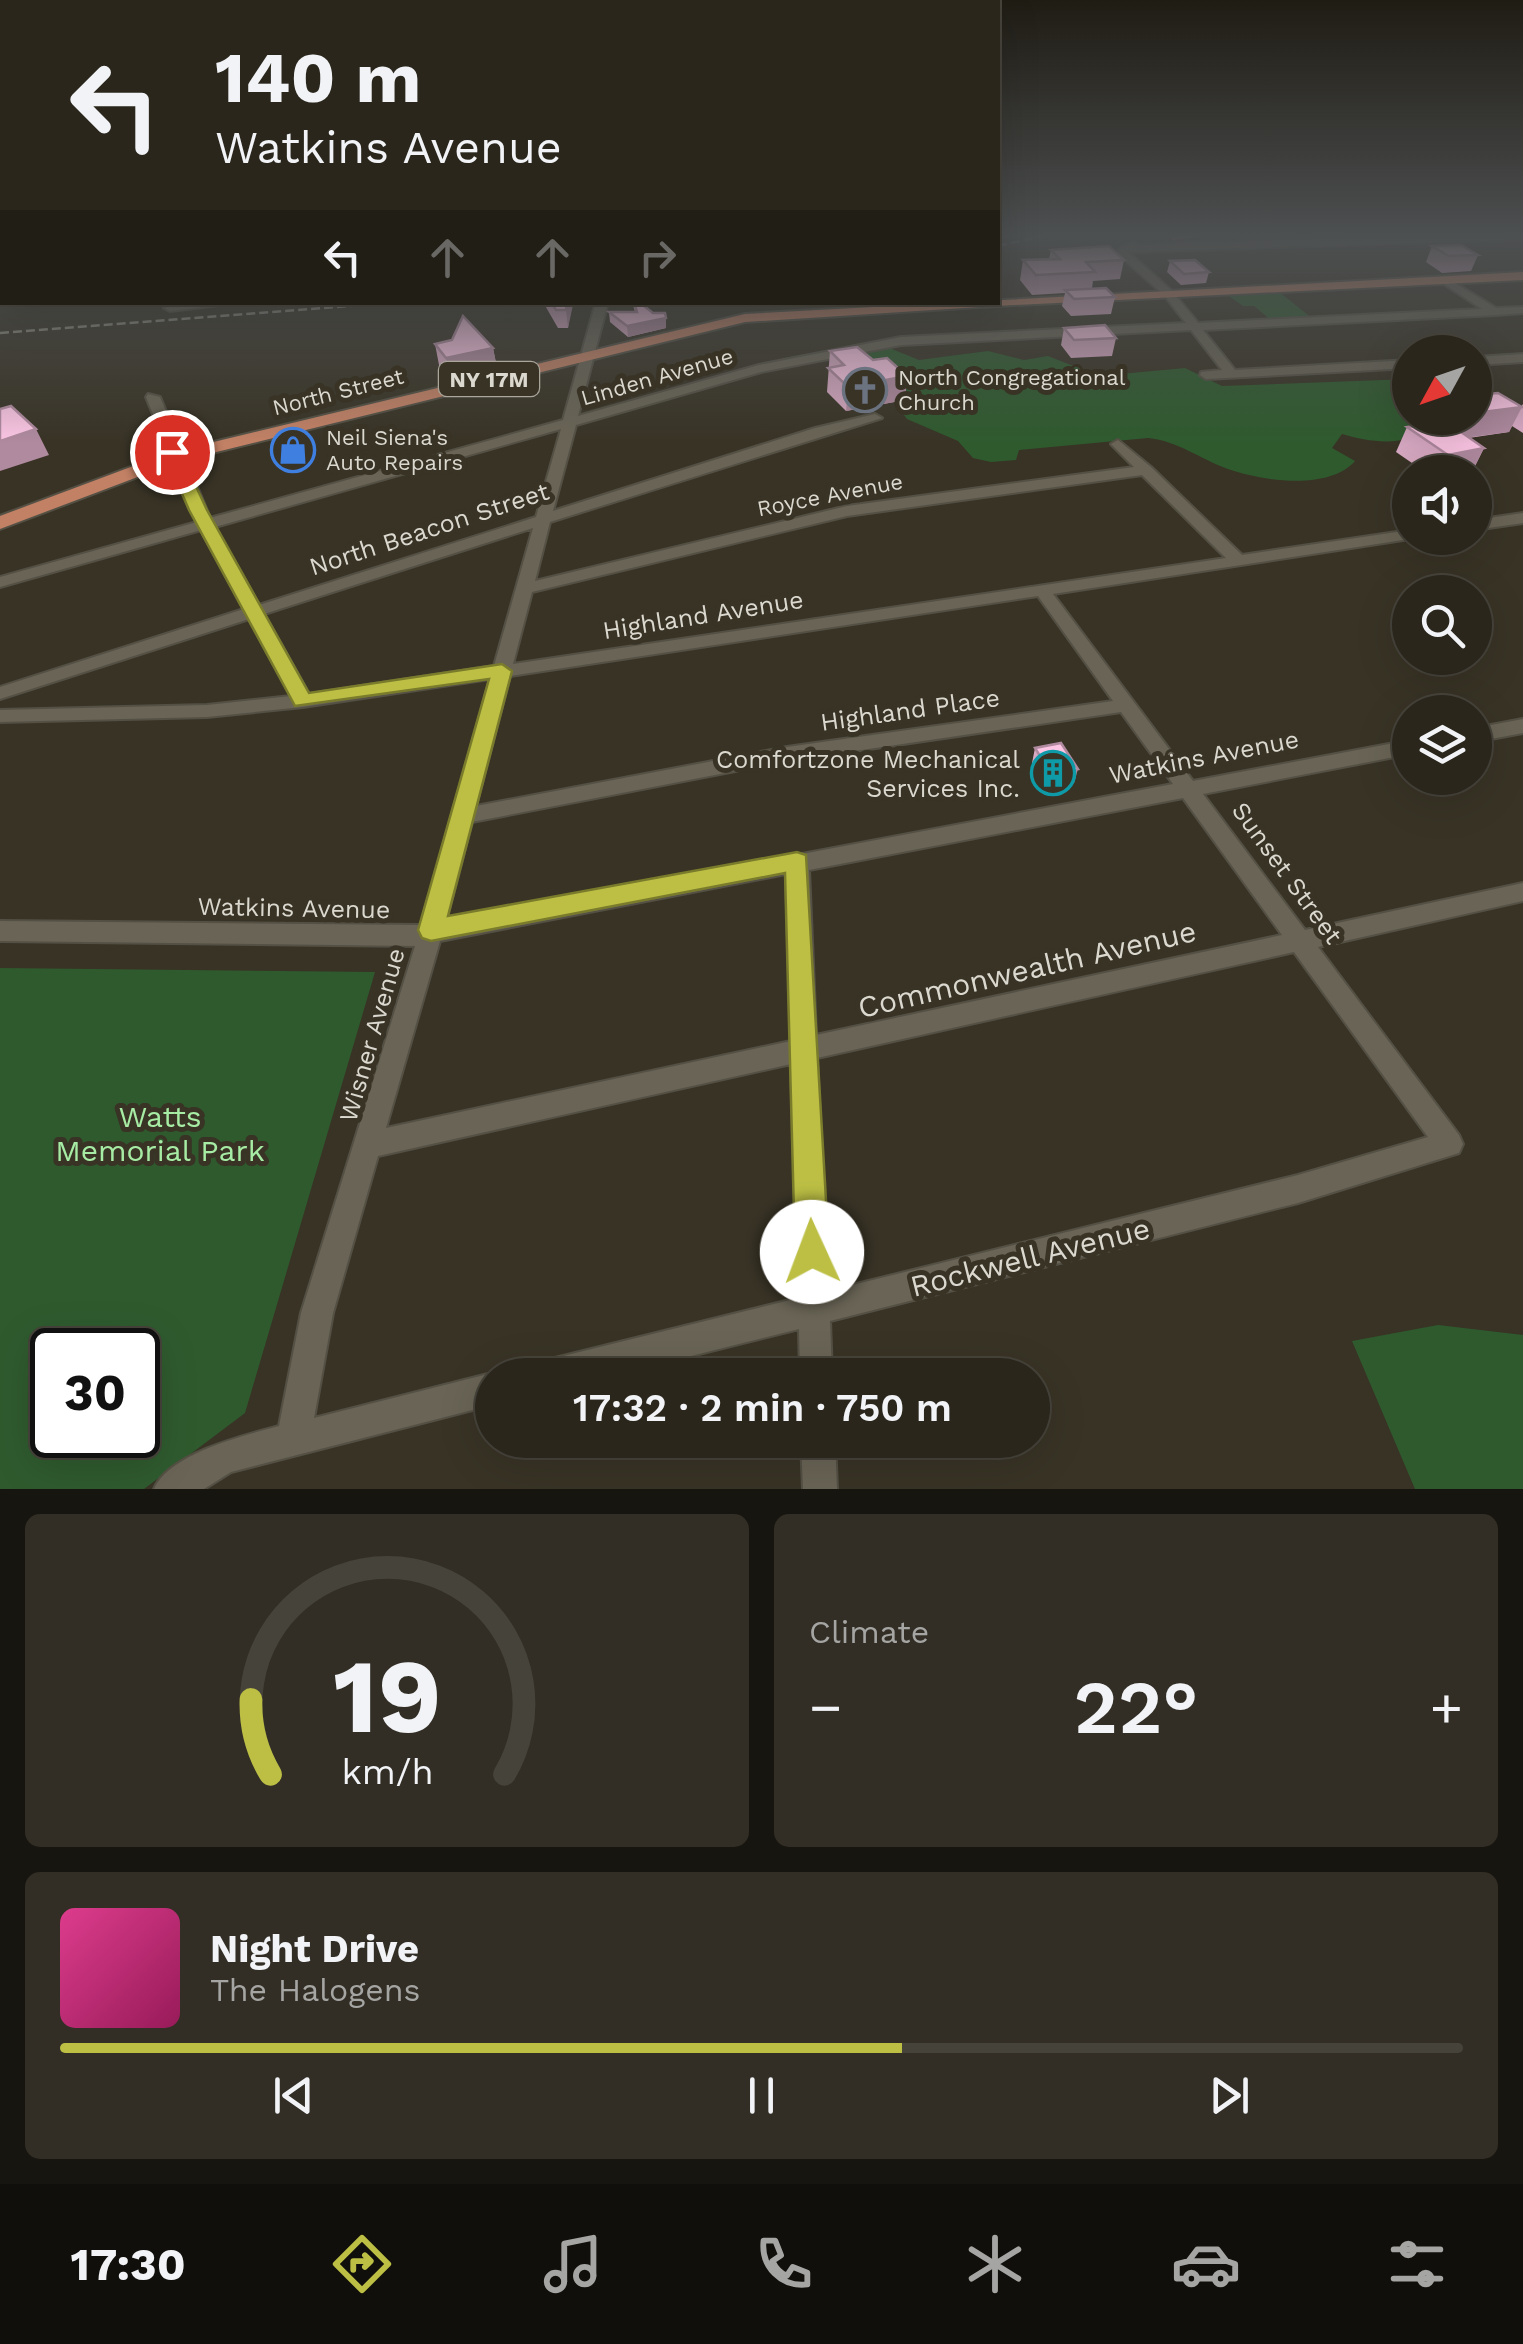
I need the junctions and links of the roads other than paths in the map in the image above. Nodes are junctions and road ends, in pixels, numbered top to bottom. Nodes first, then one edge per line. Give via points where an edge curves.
1 (1177, 304) edge
2 (1483, 304) edge
3 (204, 305) edge
4 (601, 305) edge
5 (942, 305) edge
6 (170, 308) dead end
7 (1523, 310) edge
8 (1495, 312) junction
9 (1194, 328) junction
10 (586, 355) junction
11 (1523, 358) edge
12 (1492, 360) edge
13 (1392, 365) edge
14 (1232, 374) junction
15 (1206, 375) dead end
16 (153, 397) dead end
17 (875, 418) dead end
18 (572, 421) junction
19 (1118, 444) dead end
20 (174, 457) junction
21 (1146, 470) junction
22 (1523, 518) edge
23 (546, 519) junction
24 (0, 523) edge
25 (1492, 523) edge
26 (207, 524) junction
27 (1392, 537) edge
28 (1238, 560) junction
29 (0, 582) edge
30 (526, 588) junction
31 (1041, 590) junction
32 (255, 610) junction
33 (502, 671) junction
34 (0, 693) edge
35 (303, 701) junction
36 (1129, 705) junction
37 (0, 716) edge
38 (1523, 726) edge
39 (1492, 732) edge
40 (1392, 750) edge
41 (1190, 788) junction
42 (463, 816) junction
43 (797, 862) junction
44 (1523, 892) edge
45 (0, 930) edge
46 (431, 930) junction
47 (1302, 941) junction
48 (806, 1052) junction
49 (1449, 1144) joint
50 (368, 1145) junction
51 (814, 1312) junction
52 (622, 1358) edge
53 (815, 1358) edge
54 (475, 1393) edge
55 (294, 1436) junction
56 (819, 1458) edge
57 (171, 1489) edge
58 (820, 1489) edge

1 - 9 street
2 - 8 street
3 - 6 street
4 - 10 street, Wisner Avenue
5 - 10 main road, North Street / NY 17M via 766,315
7 - 8 street, Linden Avenue
8 - 9 street, Linden Avenue
9 - 14 street
9 - 18 street, Linden Avenue via 869,346
10 - 18 street, Wisner Avenue
10 - 20 main road, North Street / NY 17M
11 - 12 street
13 - 14 street
14 - 15 street
16 - 20 street
17 - 23 street, North Beacon Street
18 - 23 street, Wisner Avenue
18 - 26 street, Linden Avenue
19 - 21 street
20 - 24 main road, North Street / NY 17M
20 - 26 street
21 - 28 street
21 - 30 street, Royce Avenue via 846,511
22 - 25 street
23 - 30 street, Wisner Avenue
23 - 32 street, North Beacon Street
26 - 29 street, Linden Avenue
26 - 32 street
27 - 28 street, Highland Avenue
28 - 31 street, Highland Avenue
30 - 33 street, Wisner Avenue
31 - 33 street, Highland Avenue
31 - 36 street, Sunset Street
32 - 34 street, North Beacon Street
32 - 35 street
33 - 35 street, Highland Avenue
33 - 42 street, Wisner Avenue
35 - 37 street, Highland Avenue via 207,711
36 - 41 street, Sunset Street
36 - 42 street, Highland Place via 787,754
38 - 39 street
40 - 41 street, Watkins Avenue
41 - 43 street, Watkins Avenue
41 - 47 street, Sunset Street
42 - 46 street, Wisner Avenue
43 - 46 street, Watkins Avenue
43 - 48 street
44 - 47 street, Commonwealth Avenue
45 - 46 street, Watkins Avenue via 409,938
46 - 50 street, Wisner Avenue
47 - 48 street, Commonwealth Avenue
47 - 49 street, Sunset Street
48 - 50 street, Commonwealth Avenue
48 - 51 street
49 - 51 street, Rockwell Avenue
50 - 55 street, Wisner Avenue via 317,1312
51 - 52 street, Rockwell Avenue
51 - 53 street
54 - 55 street
55 - 57 street via 225,1457
56 - 58 street

